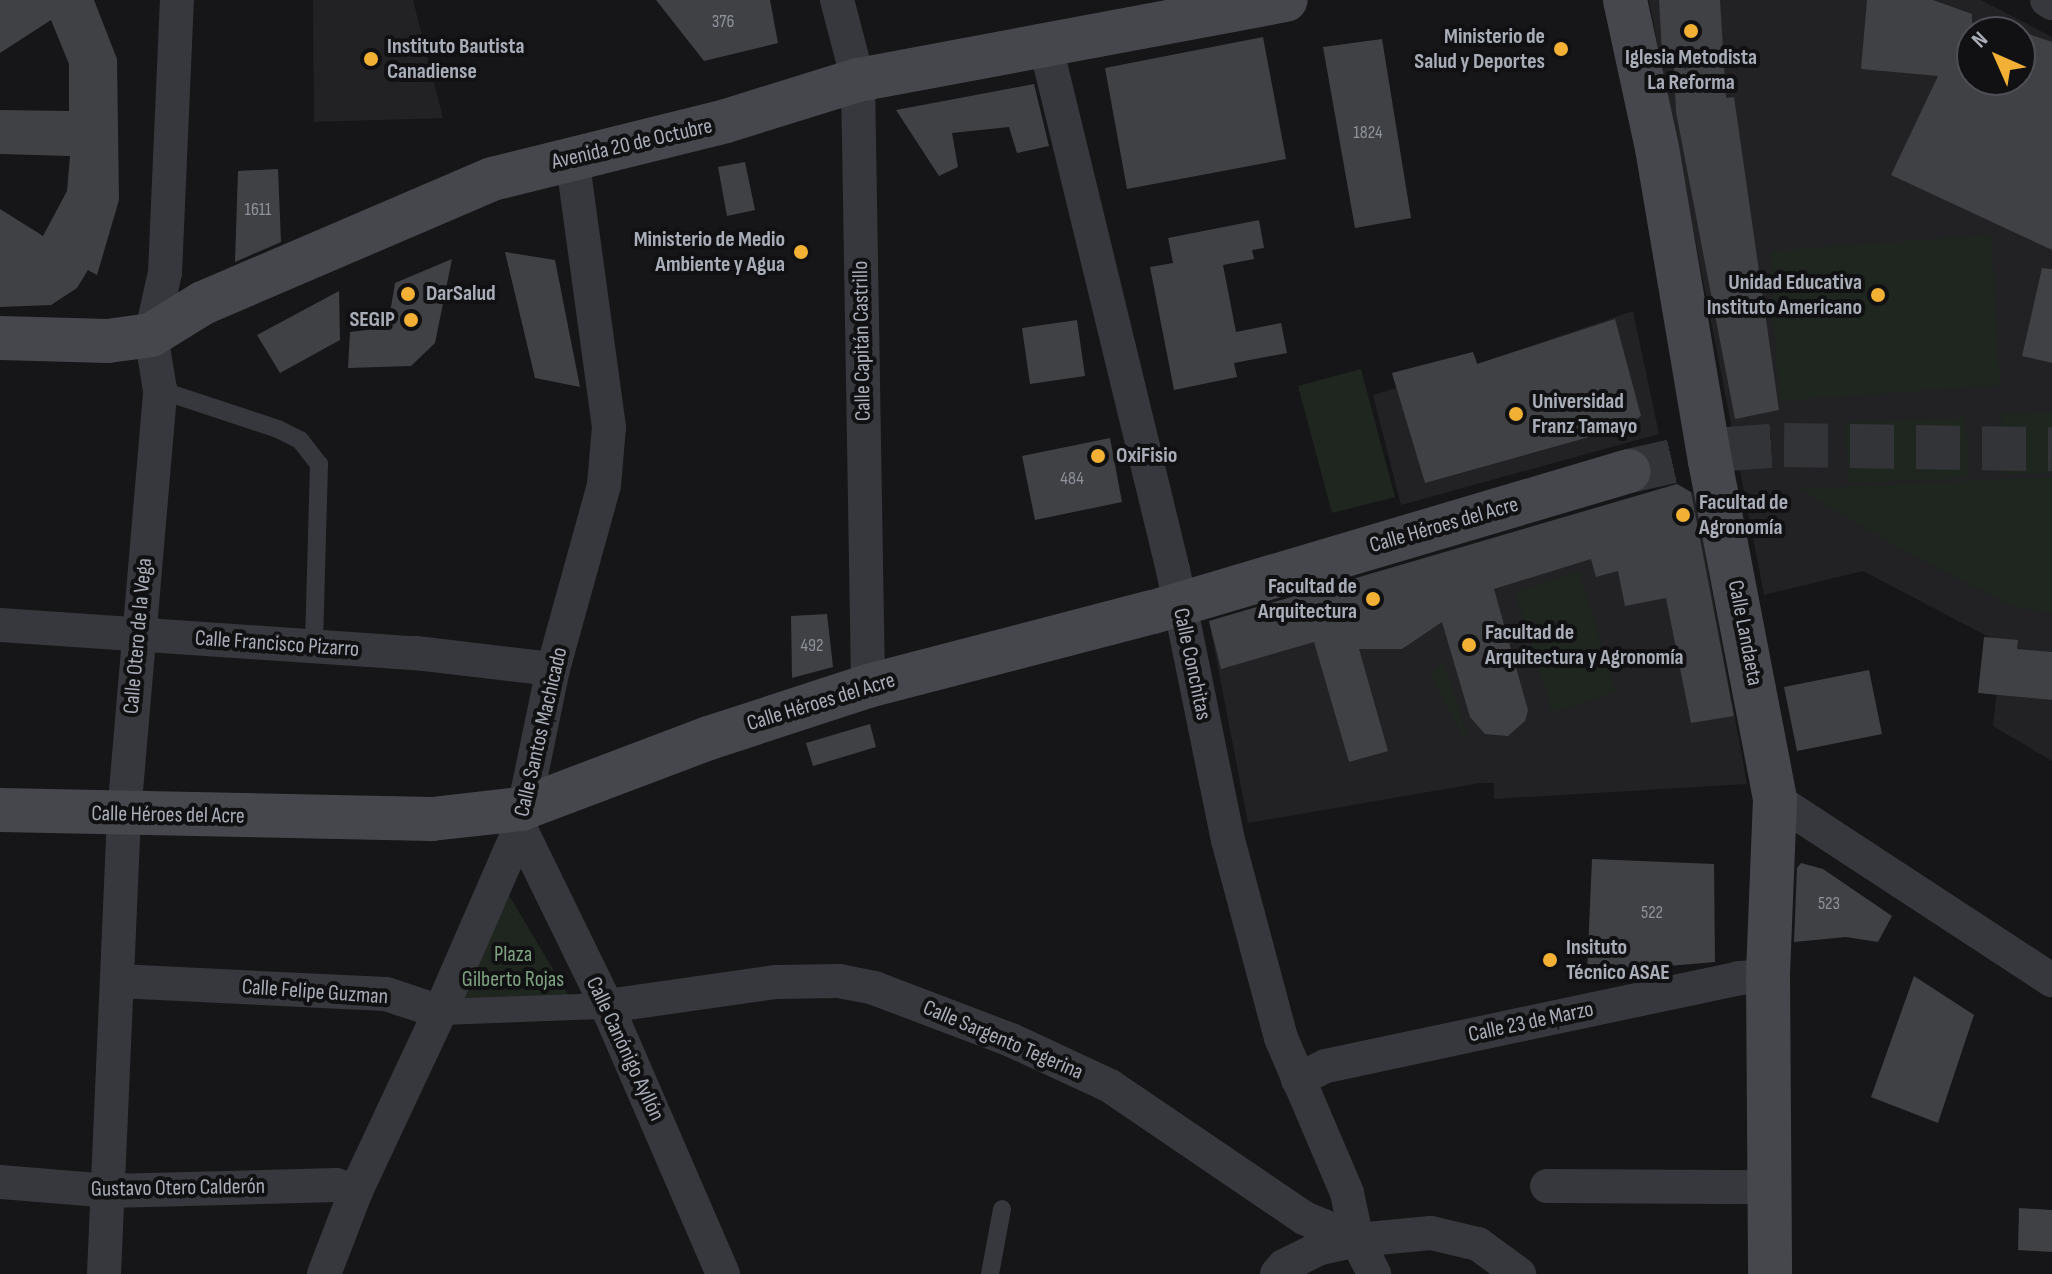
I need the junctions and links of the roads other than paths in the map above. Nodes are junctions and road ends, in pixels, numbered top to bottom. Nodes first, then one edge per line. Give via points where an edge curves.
1 (177, 0) edge
2 (837, 0) edge
3 (1286, 0) edge
4 (1625, 0) edge
5 (1045, 43) junction
6 (858, 80) junction
7 (572, 157) junction
8 (151, 335) junction
9 (0, 338) edge
10 (160, 390) junction
11 (1629, 471) tunnel mouth
12 (1179, 604) junction
13 (0, 625) edge
14 (138, 634) junction
15 (314, 648) junction
16 (553, 669) junction
17 (868, 686) junction
18 (1775, 799) junction
19 (0, 810) edge
20 (124, 814) junction
21 (520, 818) junction
22 (1768, 976) junction
23 (2052, 980) edge
24 (118, 981) junction
25 (607, 1006) junction
26 (440, 1012) junction
27 (1298, 1080) junction
28 (0, 1182) edge
29 (1547, 1186) dead end
30 (1769, 1187) junction
31 (109, 1191) junction
32 (356, 1191) junction
33 (1002, 1209) dead end
34 (1357, 1240) junction
35 (104, 1274) edge
36 (324, 1274) edge
37 (723, 1274) edge
38 (990, 1274) edge
39 (1277, 1274) edge
40 (1374, 1274) edge
41 (1519, 1274) edge
42 (1770, 1274) edge

1 - 8 street, Calle Otero de la Vega via 165,273
2 - 6 street, Calle Capitán Castrillo
3 - 5 main road, Avenida 20 de Octubre
4 - 18 main road, Calle Landaeta via 1657,148
5 - 6 main road, Avenida 20 de Octubre
5 - 12 street, Calle Conchitas
6 - 7 main road, Avenida 20 de Octubre via 726,121
6 - 17 street, Calle Capitán Castrillo
7 - 8 main road, Avenida 20 de Octubre via 492,179 203,303
7 - 16 street, Calle Santos Machicado via 609,427 604,485
8 - 9 main road, Avenida 20 de Octubre via 108,341
8 - 10 street, Calle Otero de la Vega
10 - 14 street, Calle Otero de la Vega
10 - 15 lane via 278,429 300,440 319,464
11 - 12 main road, Calle Héroes del Acre
12 - 17 main road, Calle Héroes del Acre
12 - 27 street, Calle Conchitas via 1228,840 1281,1038
13 - 14 street, Calle Francisco Pizarro
14 - 15 street, Calle Francisco Pizarro
14 - 20 street, Calle Otero de la Vega
15 - 16 street, Calle Francisco Pizarro
16 - 21 street, Calle Santos Machicado
17 - 21 main road, Calle Héroes del Acre via 709,738
18 - 22 main road, Calle Landaeta
18 - 23 street
19 - 20 main road, Calle Héroes del Acre
20 - 21 main road, Calle Héroes del Acre
20 - 24 street, Calle Otero de la Vega
21 - 25 street, Calle Canónigo Ayllón
21 - 26 street, Calle Santos Machicado
22 - 27 street, Calle 23 de Marzo via 1326,1066
22 - 30 main road, Calle Landaeta
24 - 26 street, Calle Felipe Guzman via 386,994
24 - 31 street, Calle Otero de la Vega
25 - 26 street, Calle Felipe Guzman
25 - 34 street, Calle Sargento Tegerina via 776,982 839,981 874,988 1011,1040 1110,1086 1304,1218
25 - 37 street, Calle Canónigo Ayllón
26 - 32 street, Calle Santos Machicado
27 - 34 street, Calle Conchitas via 1347,1193
28 - 31 street, Gustavo Otero Calderón
29 - 30 street
30 - 42 main road, Calle Landaeta
31 - 32 street, Gustavo Otero Calderón via 336,1185
31 - 35 street, Calle Otero de la Vega
32 - 36 street, Calle Santos Machicado
33 - 38 lane
34 - 39 street via 1320,1248
34 - 40 street, Calle Conchitas
34 - 41 street via 1431,1233 1478,1244

